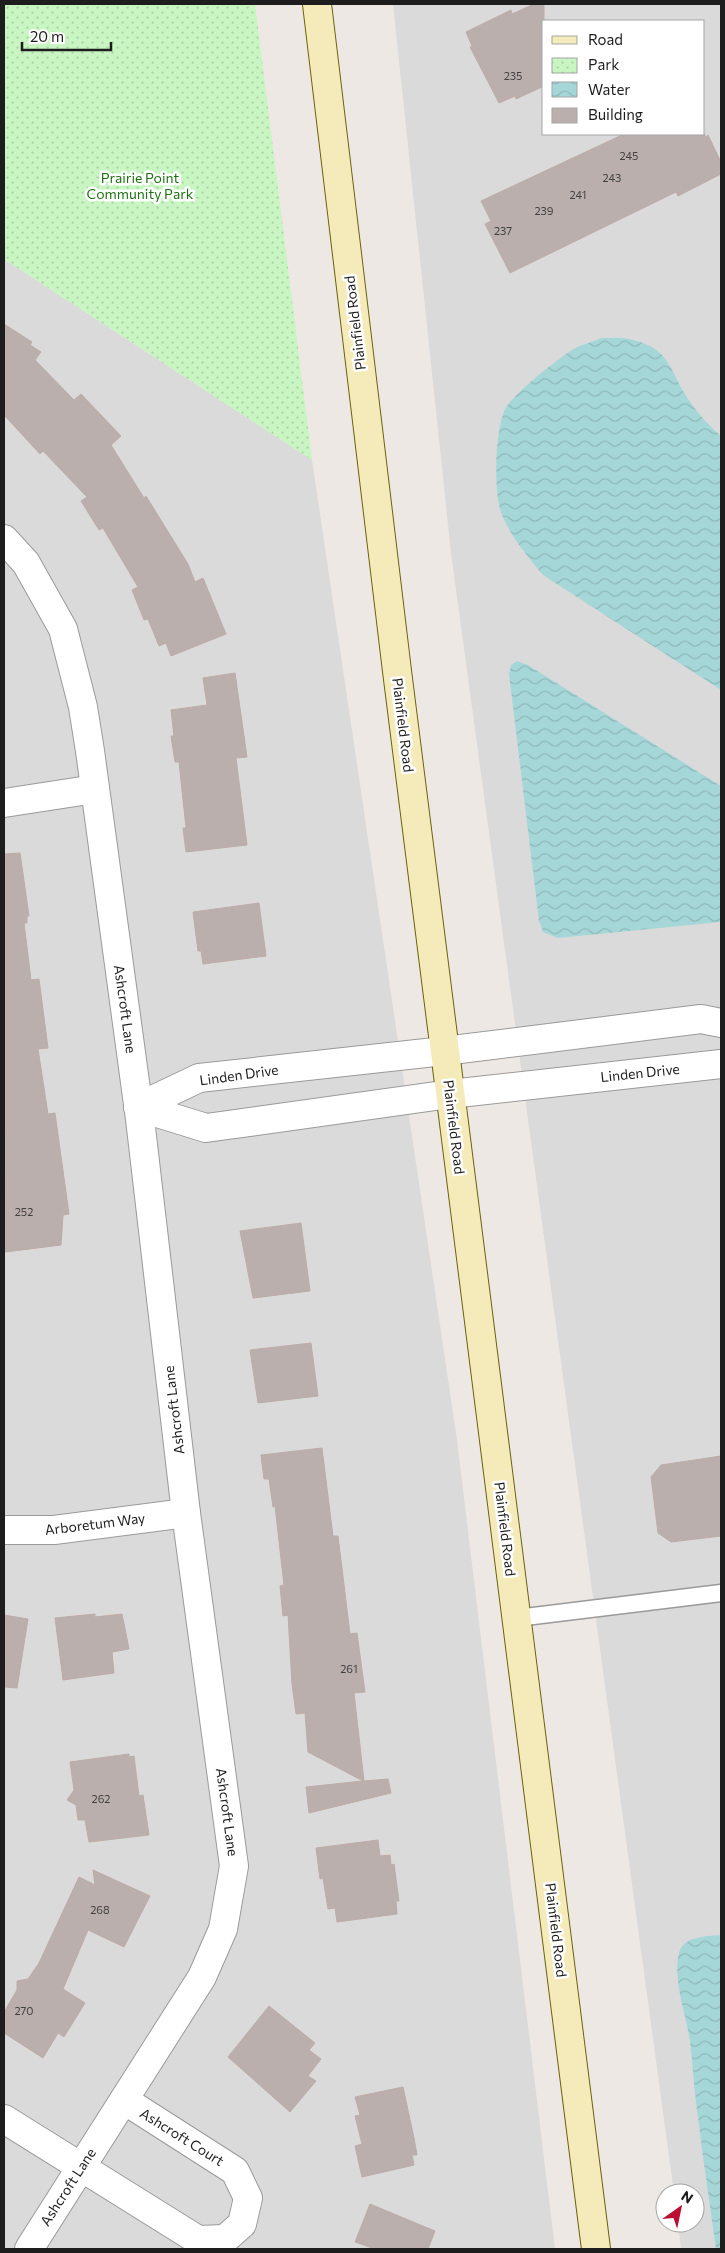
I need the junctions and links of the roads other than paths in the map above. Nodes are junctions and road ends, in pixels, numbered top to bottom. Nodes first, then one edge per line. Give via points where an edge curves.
1 (317, 4) edge
2 (4, 538) edge
3 (95, 790) junction
4 (4, 803) edge
5 (721, 1023) edge
6 (444, 1051) junction
7 (721, 1064) edge
8 (450, 1094) junction
9 (138, 1108) junction
10 (186, 1513) junction
11 (4, 1530) edge
12 (721, 1592) edge
13 (517, 1618) junction
14 (124, 2100) junction
15 (4, 2119) edge
16 (81, 2168) junction
17 (29, 2249) edge
18 (596, 2249) edge

1 - 6 main road, Plainfield Road
2 - 3 street, Ashcroft Lane via 26,563 63,629 83,707
3 - 4 street
3 - 9 street, Ashcroft Lane
5 - 6 street, Linden Drive via 701,1019
6 - 8 main road, Plainfield Road
6 - 9 street, Linden Drive via 199,1078
7 - 8 street, Linden Drive
8 - 9 street, Linden Drive via 206,1128
8 - 13 main road, Plainfield Road
9 - 10 street, Ashcroft Lane
10 - 11 street, Arboretum Way via 54,1530
10 - 14 street, Ashcroft Lane via 234,1866 223,1929 202,1977
12 - 13 lane
13 - 18 main road, Plainfield Road
14 - 16 street, Ashcroft Lane
14 - 16 street, Ashcroft Court via 235,2171 248,2198 242,2224 225,2239 198,2240
15 - 16 street, Ashcroft Court
16 - 17 street, Ashcroft Lane

